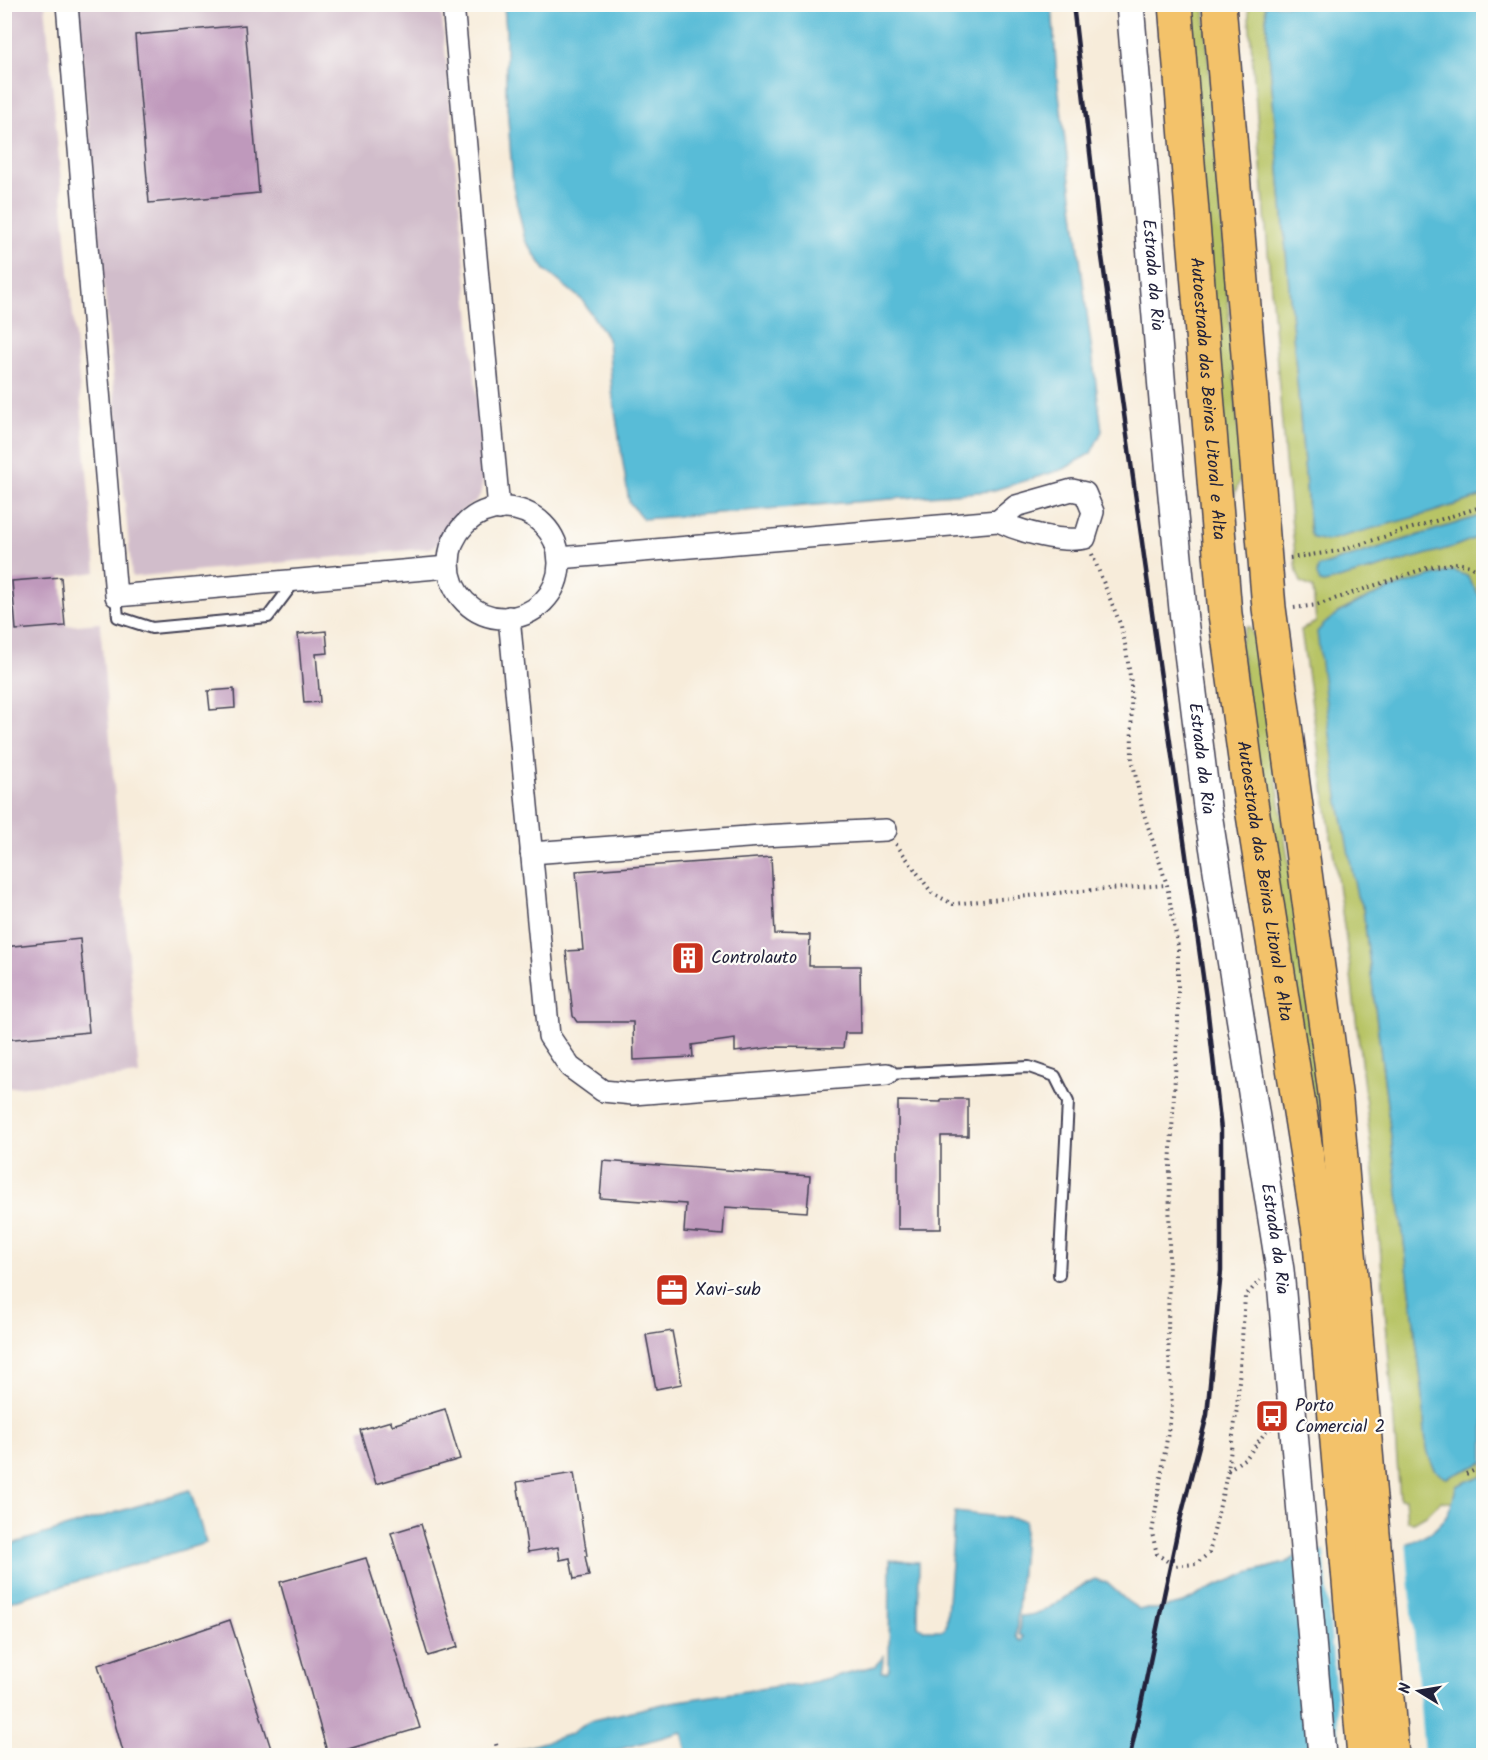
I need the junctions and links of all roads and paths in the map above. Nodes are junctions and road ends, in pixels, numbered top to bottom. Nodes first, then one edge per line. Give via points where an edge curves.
1 (67, 4) edge
2 (453, 4) edge
3 (1131, 4) edge
4 (1175, 4) edge
5 (1219, 4) edge
6 (1484, 506) edge
7 (499, 509) junction
8 (998, 521) junction
9 (1085, 538) junction
10 (559, 558) junction
11 (1289, 558) dead end
12 (448, 567) junction
13 (1484, 575) edge
14 (296, 581) junction
15 (116, 596) junction
16 (1293, 609) dead end
17 (509, 617) junction
18 (886, 830) joint
19 (531, 854) junction
20 (1167, 885) junction
21 (887, 1074) joint
22 (1280, 1270) junction
23 (1059, 1275) dead end
24 (1293, 1422) junction
25 (1484, 1466) edge
26 (1228, 1470) junction
27 (1466, 1474) dead end
28 (1357, 1507) junction
29 (496, 1744) dead end
30 (499, 1755) edge
31 (1322, 1755) edge
32 (1364, 1755) edge
33 (1392, 1755) edge

1 - 15 street
2 - 7 street
3 - 22 street, Estrada da Ria via 1185,632 1208,807
4 - 28 highway, Autoestrada das Beiras Litoral e Alta via 1225,614
5 - 28 highway, Autoestrada das Beiras Litoral e Alta via 1269,608 1336,1100
6 - 11 path via 1338,550
7 - 10 street via 512,508 535,516 552,534
7 - 12 street via 487,510 466,522 452,543
8 - 9 street via 1015,529 1073,540
8 - 9 street via 1016,506 1072,490 1085,493 1093,512
8 - 10 street
9 - 20 path via 1121,626 1131,683 1132,758 1142,808
10 - 17 street via 555,583 542,604 520,616
12 - 14 street
12 - 17 street via 456,591 472,609 495,618
13 - 16 path via 1457,563 1429,567 1317,605
14 - 15 street
14 - 15 lane via 268,617 152,628 118,617
17 - 19 street
18 - 19 street
18 - 20 path via 932,893 953,904
19 - 21 street via 549,1036 570,1067 603,1091 633,1094
20 - 26 path via 1178,947 1170,1167 1168,1337 1172,1407 1152,1533 1157,1554 1174,1566 1196,1564 1209,1553
21 - 23 lane via 1029,1067 1055,1076 1068,1102
22 - 24 street, Estrada da Ria
22 - 26 path via 1258,1281 1245,1297
24 - 26 path via 1268,1430 1247,1456
24 - 31 street, Estrada da Ria
25 - 27 path
28 - 32 highway, Autoestrada das Beiras Litoral e Alta
28 - 33 highway, Autoestrada das Beiras Litoral e Alta
29 - 30 path

